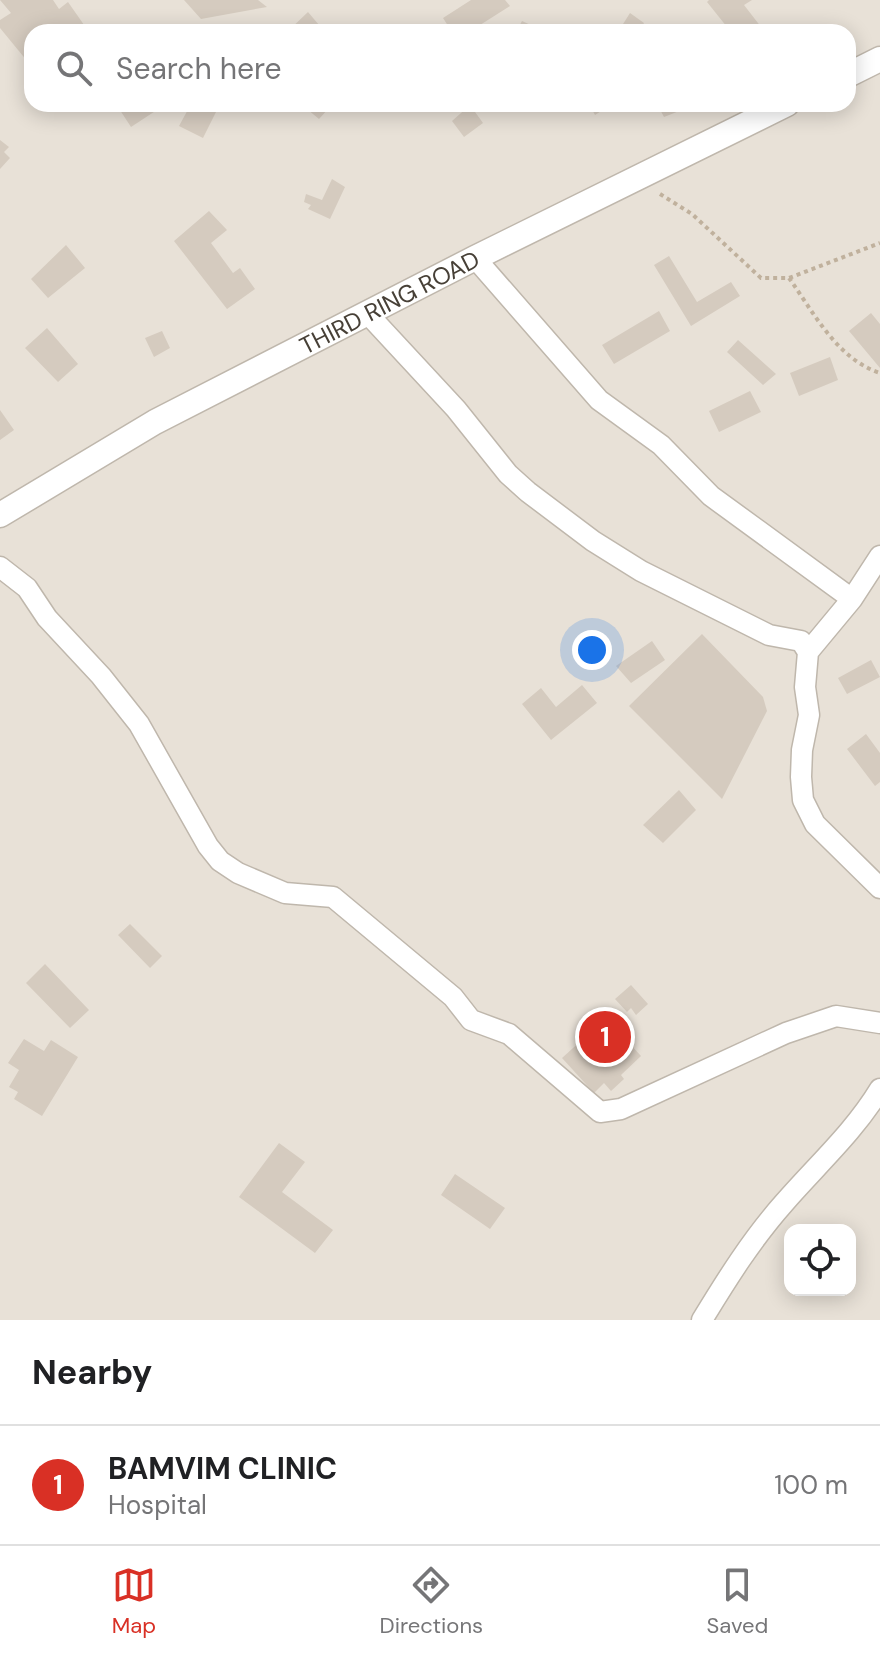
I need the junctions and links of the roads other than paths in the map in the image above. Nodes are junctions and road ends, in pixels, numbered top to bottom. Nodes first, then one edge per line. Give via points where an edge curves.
1 (880, 59) edge
2 (856, 71) edge
3 (771, 112) edge
4 (475, 258) junction
5 (367, 313) junction
6 (0, 515) edge
7 (880, 556) edge
8 (0, 567) edge
9 (852, 599) junction
10 (808, 652) junction
11 (880, 888) edge
12 (880, 1023) edge
13 (880, 1089) edge
14 (702, 1320) edge

1 - 2 street
3 - 4 street, THIRD RING ROAD
4 - 5 street, THIRD RING ROAD
4 - 9 street via 599,400 661,445 711,496
5 - 6 street, THIRD RING ROAD via 155,422
5 - 10 street via 528,492 641,571 769,635 801,641
7 - 9 street
8 - 12 street via 27,588 139,724 220,861 285,893 333,897 453,997 471,1020 509,1034 600,1112 621,1109 786,1033 836,1016
9 - 10 street
10 - 11 street via 803,800 815,824
13 - 14 street via 744,1252

